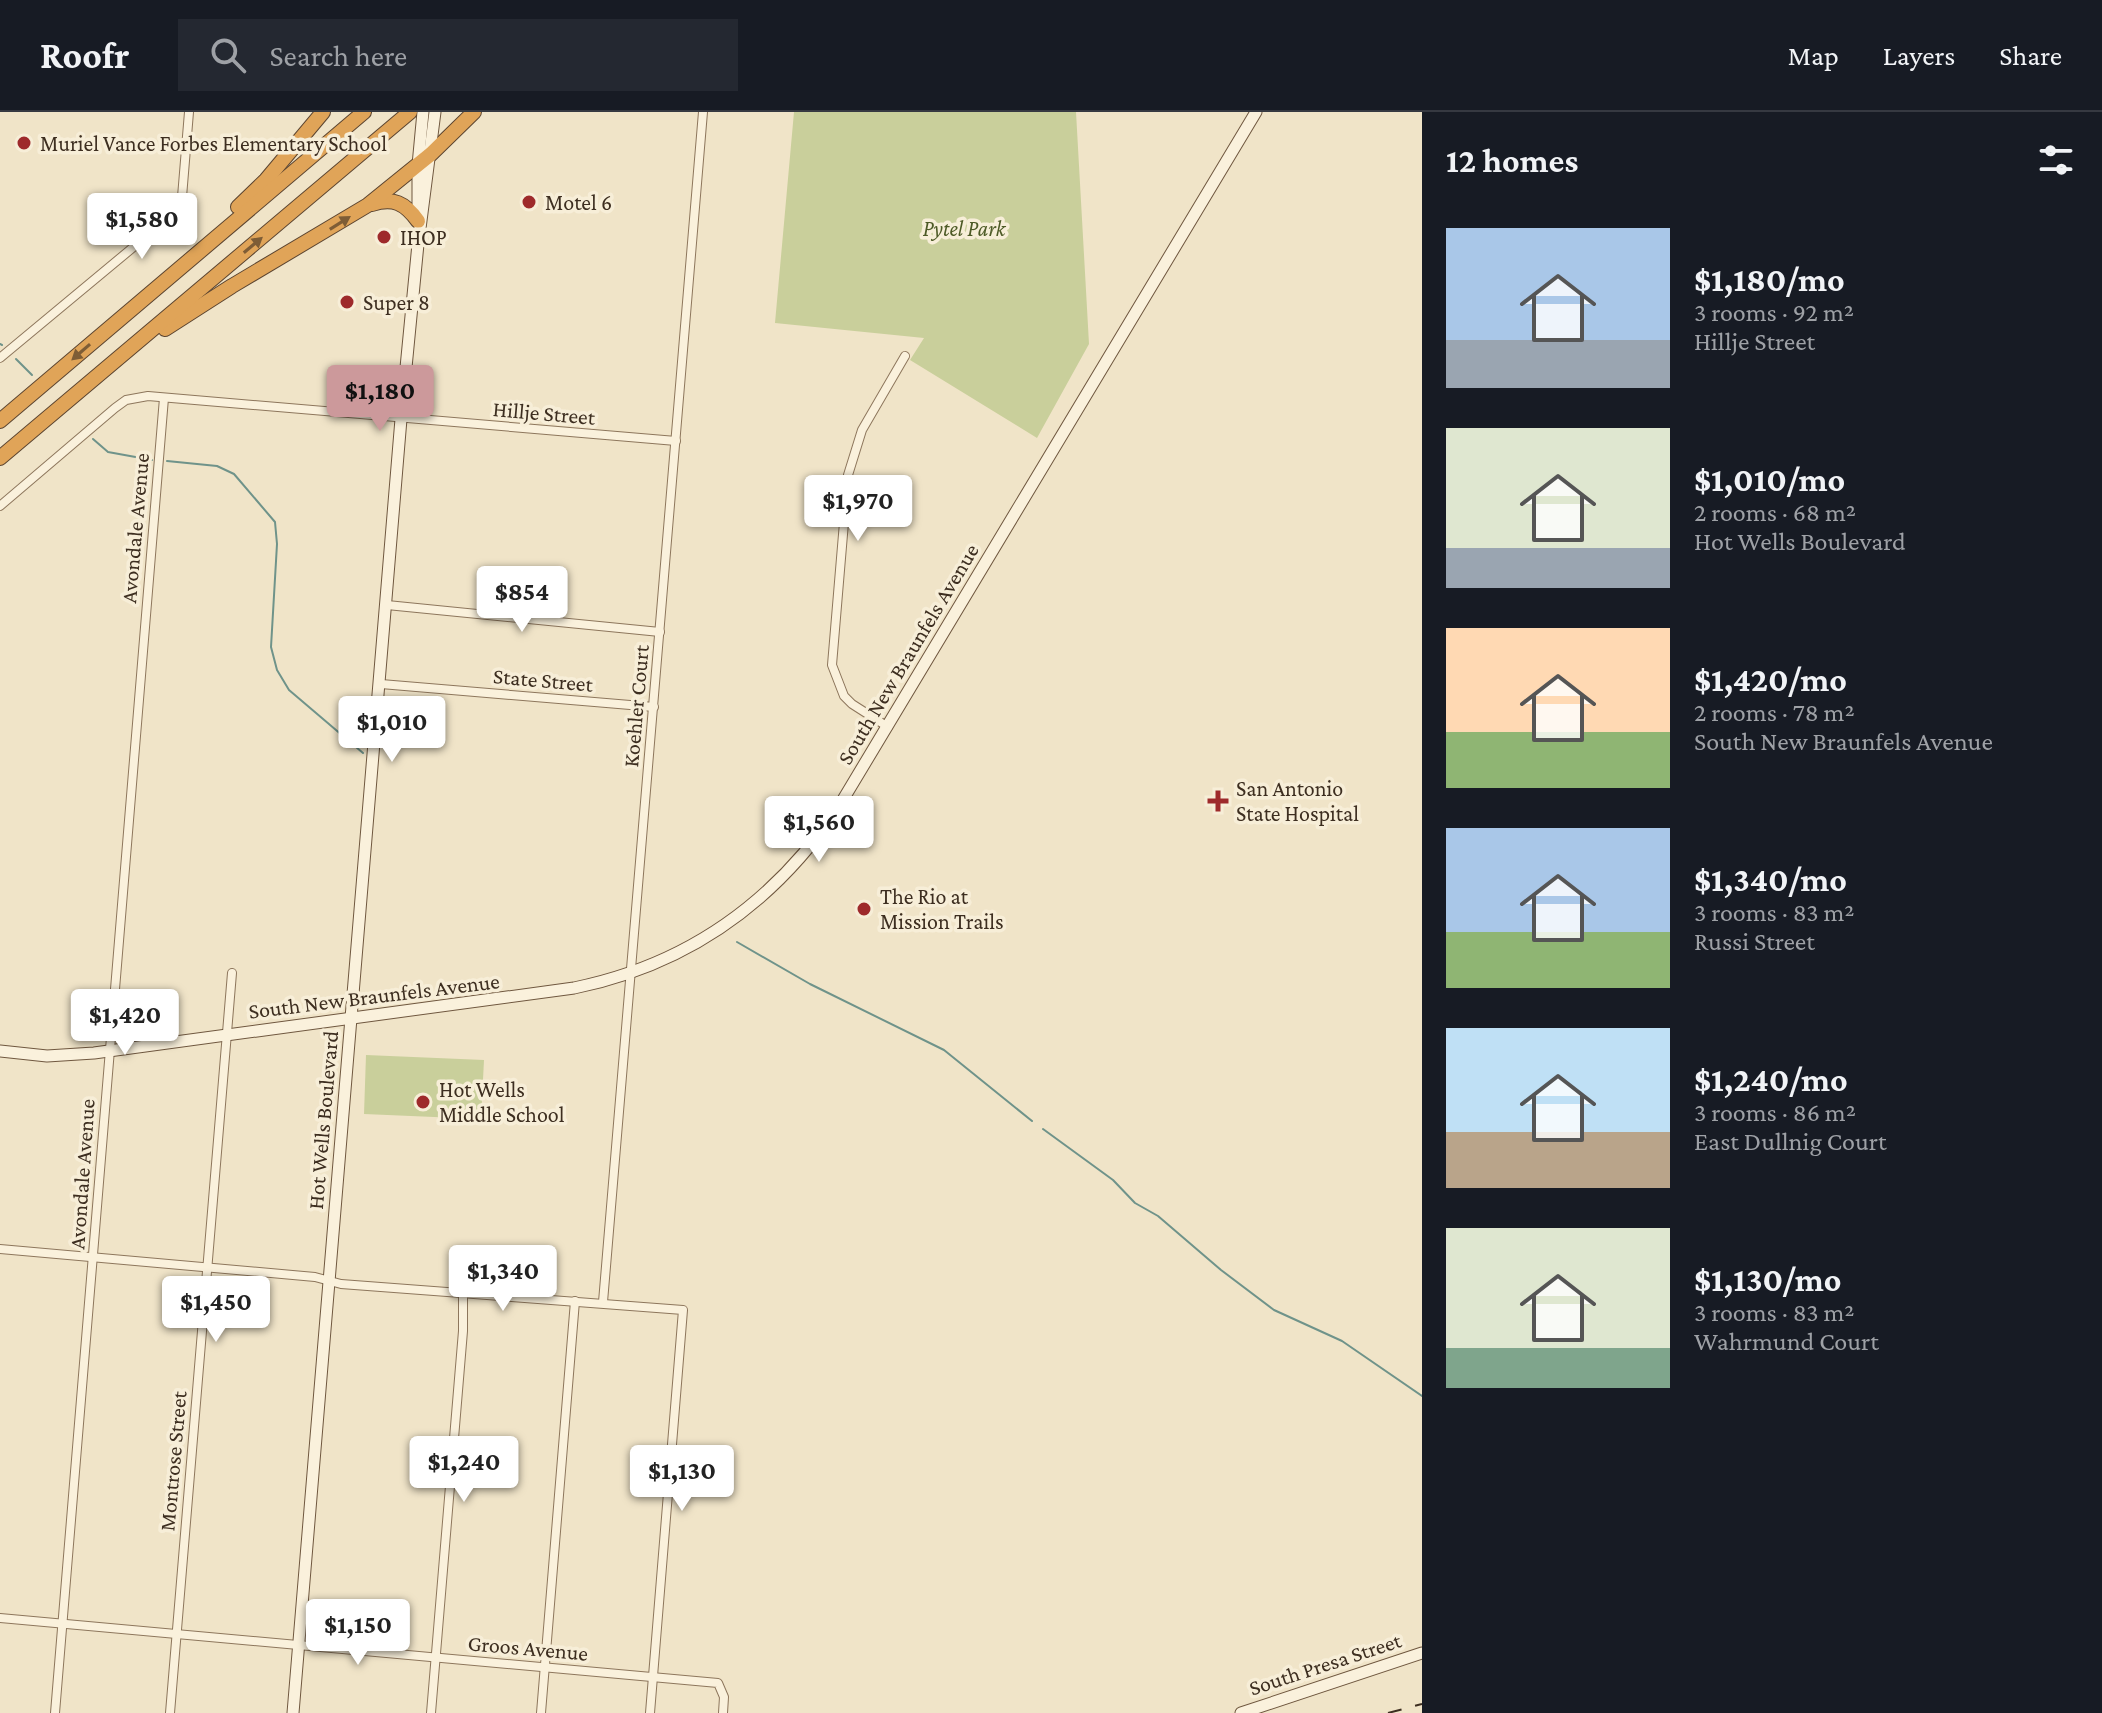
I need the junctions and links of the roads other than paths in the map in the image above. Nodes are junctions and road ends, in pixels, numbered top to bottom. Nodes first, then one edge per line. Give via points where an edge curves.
1 (189, 112) edge
2 (323, 112) edge
3 (364, 112) edge
4 (410, 112) edge
5 (423, 112) edge
6 (435, 112) edge
7 (474, 112) edge
8 (703, 112) edge
9 (1256, 112) edge
10 (431, 154) junction
11 (418, 165) junction
12 (368, 205) junction
13 (418, 221) junction
14 (418, 244) junction
15 (136, 305) junction
16 (905, 356) dead end
17 (0, 358) edge
18 (108, 367) junction
19 (164, 398) junction
20 (26, 400) junction
21 (0, 415) edge
22 (401, 419) junction
23 (0, 421) edge
24 (676, 441) junction
25 (0, 459) edge
26 (0, 506) edge
27 (387, 605) junction
28 (660, 632) junction
29 (381, 684) junction
30 (654, 707) junction
31 (888, 727) junction
32 (632, 971) junction
33 (232, 973) dead end
34 (352, 1018) junction
35 (227, 1035) junction
36 (109, 1050) junction
37 (0, 1051) edge
38 (0, 1249) edge
39 (93, 1258) junction
40 (207, 1268) junction
41 (328, 1281) junction
42 (463, 1294) junction
43 (575, 1301) junction
44 (603, 1302) junction
45 (0, 1618) edge
46 (63, 1624) junction
47 (176, 1634) junction
48 (299, 1645) junction
49 (1422, 1653) edge
50 (435, 1658) junction
51 (545, 1668) junction
52 (653, 1677) junction
53 (55, 1713) edge
54 (170, 1713) edge
55 (293, 1713) edge
56 (431, 1713) edge
57 (541, 1713) edge
58 (650, 1713) edge
59 (723, 1713) edge
60 (1241, 1713) edge

1 - 17 street via 178,210
2 - 15 highway via 266,180
3 - 15 highway
18 -> 4 highway
5 - 11 main road, Hot Wells Boulevard
6 - 10 main road, Hot Wells Boulevard
7 - 10 highway
8 - 24 street, Koehler Court
9 - 31 main road, South New Braunfels Avenue
10 - 11 highway
10 - 14 main road, Hot Wells Boulevard
11 - 12 highway
11 - 13 main road, Hot Wells Boulevard
12 - 13 highway via 397,201
18 -> 12 highway
13 - 14 main road, Hot Wells Boulevard
14 - 22 main road, Hot Wells Boulevard
15 -> 20 highway
16 - 31 street via 862,430 848,475 832,665 844,696
18 - 25 highway
19 - 22 street, Hillje Street
19 - 26 street, Hillje Street via 126,400
19 - 36 street, Avondale Avenue
20 - 21 highway
20 - 23 highway
22 - 24 street, Hillje Street
22 - 27 main road, Hot Wells Boulevard
24 - 28 street, Koehler Court
27 - 28 street
27 - 29 main road, Hot Wells Boulevard
28 - 30 street, Koehler Court
29 - 30 street, State Street
29 - 34 main road, Hot Wells Boulevard
30 - 32 street, Koehler Court
31 - 32 main road, South New Braunfels Avenue via 819,836 765,895 700,942
32 - 34 main road, South New Braunfels Avenue via 574,988
32 - 44 street, Koehler Court
33 - 35 street, Montrose Street
34 - 35 main road, South New Braunfels Avenue
34 - 41 main road, Hot Wells Boulevard
35 - 36 main road, South New Braunfels Avenue
35 - 40 street, Montrose Street
36 - 37 main road, South New Braunfels Avenue via 47,1056
36 - 39 street, Avondale Avenue
38 - 39 street
39 - 40 street
39 - 46 street, Avondale Avenue
40 - 41 street
40 - 47 street, Montrose Street
41 - 42 street
41 - 48 main road, Hot Wells Boulevard
42 - 43 street
42 - 50 street
43 - 44 street
43 - 51 street
44 - 52 street via 683,1310
45 - 46 street, Groos Avenue
46 - 47 street, Groos Avenue
46 - 53 street, Avondale Avenue
47 - 48 street, Groos Avenue
47 - 54 street, Montrose Street
48 - 50 street, Groos Avenue
48 - 55 main road, Hot Wells Boulevard
49 - 60 main road, South Presa Street
50 - 51 street, Groos Avenue
50 - 56 street
51 - 52 street, Groos Avenue
51 - 57 street
52 - 58 street
52 - 59 street, Groos Avenue via 718,1683

